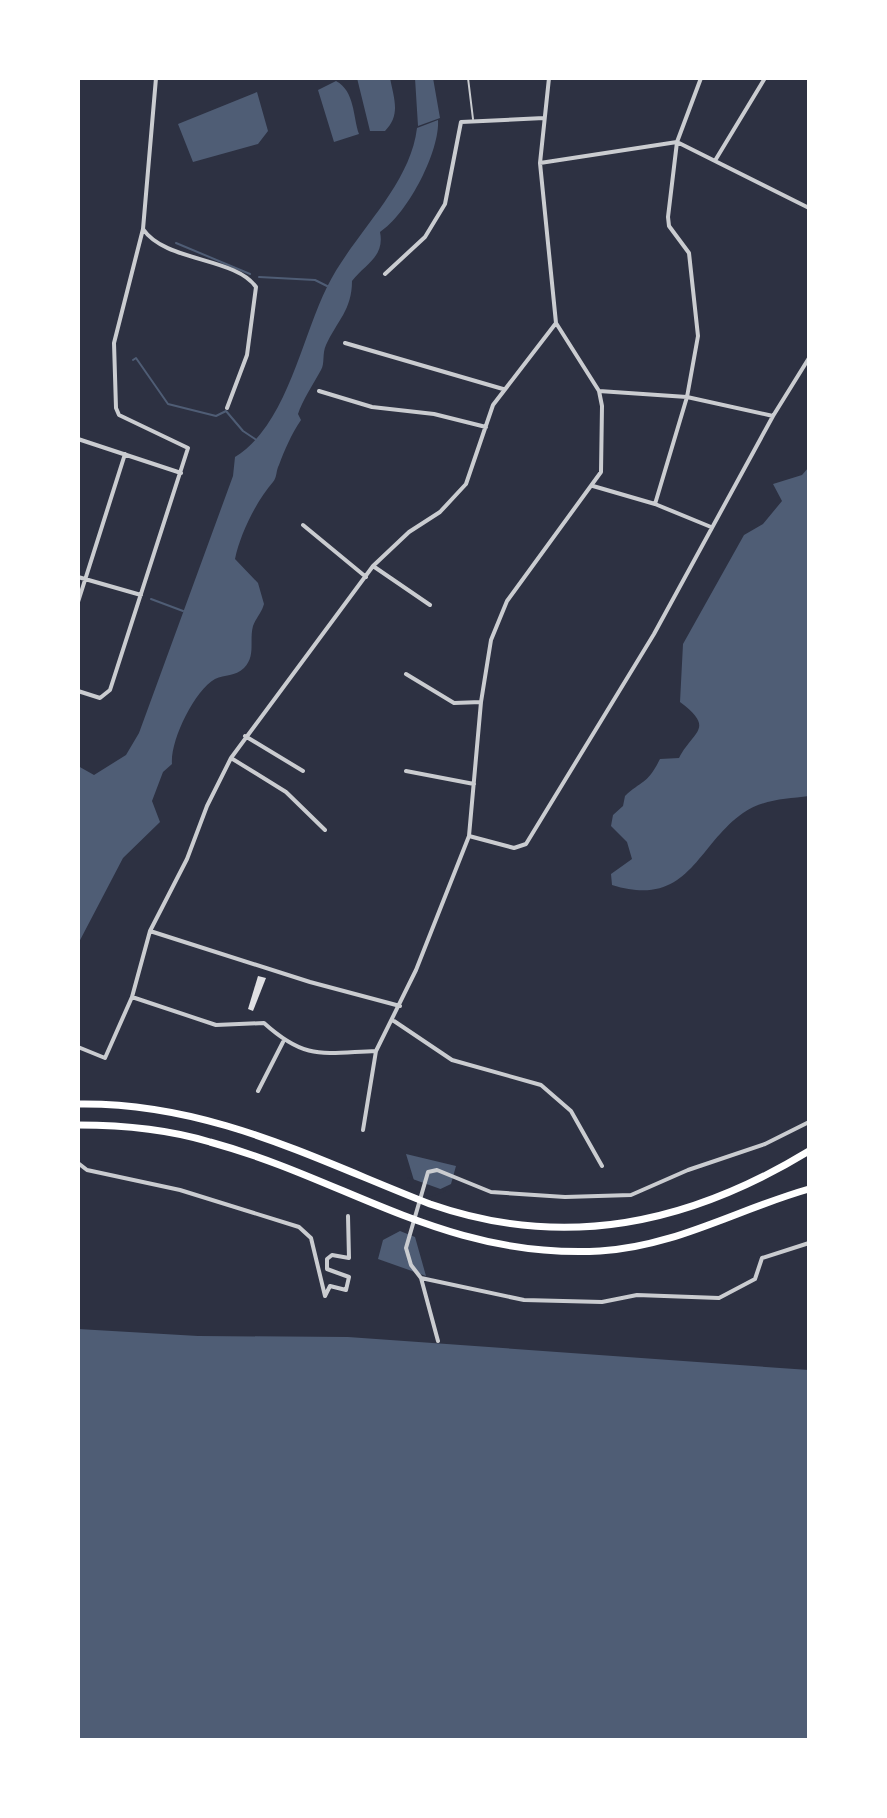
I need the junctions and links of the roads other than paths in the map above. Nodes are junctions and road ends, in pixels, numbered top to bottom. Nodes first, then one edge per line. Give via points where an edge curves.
1 (156, 78) edge
2 (468, 78) edge
3 (549, 78) edge
4 (701, 78) edge
5 (765, 78) edge
6 (544, 118) junction
7 (473, 119) junction
8 (677, 142) junction
9 (716, 159) junction
10 (540, 163) junction
11 (809, 208) edge
12 (143, 229) junction
13 (385, 274) dead end
14 (556, 323) junction
15 (345, 343) dead end
16 (809, 358) edge
17 (503, 389) junction
18 (319, 391) dead end
19 (599, 391) junction
20 (687, 397) junction
21 (227, 408) dead end
22 (773, 416) junction
23 (486, 427) junction
24 (78, 439) edge
25 (125, 454) junction
26 (181, 473) junction
27 (593, 486) junction
28 (655, 504) junction
29 (303, 525) dead end
30 (712, 527) junction
31 (373, 566) junction
32 (78, 577) edge
33 (366, 577) junction
34 (86, 579) junction
35 (141, 595) junction
36 (78, 602) edge
37 (430, 605) dead end
38 (406, 674) dead end
39 (78, 691) edge
40 (481, 702) junction
41 (245, 736) junction
42 (231, 758) junction
43 (303, 771) dead end
44 (406, 771) dead end
45 (474, 784) junction
46 (325, 830) dead end
47 (469, 836) junction
48 (150, 931) junction
49 (132, 997) junction
50 (400, 1006) junction
51 (393, 1020) junction
52 (283, 1042) junction
53 (78, 1047) edge
54 (376, 1051) junction
55 (258, 1091) dead end
56 (78, 1104) edge
57 (809, 1122) edge
58 (78, 1125) edge
59 (363, 1130) dead end
60 (809, 1151) edge
61 (78, 1163) edge
62 (602, 1166) dead end
63 (809, 1189) edge
64 (348, 1216) dead end
65 (809, 1243) edge
66 (421, 1278) junction
67 (438, 1341) dead end

1 - 12 street
2 - 7 lane
3 - 6 street
4 - 8 street
5 - 9 street
6 - 7 street
6 - 10 street
7 - 13 street via 461,122 445,204 425,237
8 - 9 street
8 - 10 street
8 - 20 street via 669,226 689,253 698,327
9 - 11 street
10 - 14 street
12 - 21 street via 159,243 243,276 256,287 247,355
12 - 26 street via 114,343 116,408 119,415 186,445
14 - 17 street
14 - 19 street
15 - 17 street
16 - 22 street
17 - 23 street
18 - 23 street via 372,407
19 - 20 street
19 - 27 street via 601,472
20 - 22 street
20 - 28 street
22 - 30 street
23 - 31 street via 466,484
24 - 25 street
25 - 26 street
25 - 34 street
26 - 35 street
27 - 28 street
27 - 40 street via 507,601 491,640
28 - 30 street
29 - 33 street
30 - 47 street via 526,844 514,848
31 - 33 street
31 - 37 street
32 - 34 street
33 - 41 street
34 - 35 street
34 - 36 street
35 - 39 street via 110,690 100,698
38 - 40 street via 454,703
40 - 45 street
41 - 42 street
41 - 43 street
42 - 46 street via 286,792
42 - 48 street
44 - 45 street
45 - 47 street
47 - 50 street
48 - 49 street
48 - 50 street
49 - 52 street via 216,1025 264,1023
49 - 53 street via 105,1058
50 - 51 street
51 - 54 street
51 - 62 street via 452,1060 541,1085 571,1111
52 - 54 street via 314,1054
52 - 55 street
54 - 59 street
56 - 60 highway via 163,1108 217,1120 463,1216 530,1228 604,1228 667,1216 726,1194
57 - 66 street via 631,1195 491,1192 432,1170 406,1248
58 - 63 highway via 160,1129 212,1142 421,1224 525,1250 601,1251 673,1238
61 - 64 street via 87,1170 180,1190 299,1227 311,1238 325,1296 330,1286 346,1290 349,1277 327,1269 327,1259 349,1258
65 - 66 street via 762,1258 755,1279 719,1298 524,1300
66 - 67 street

